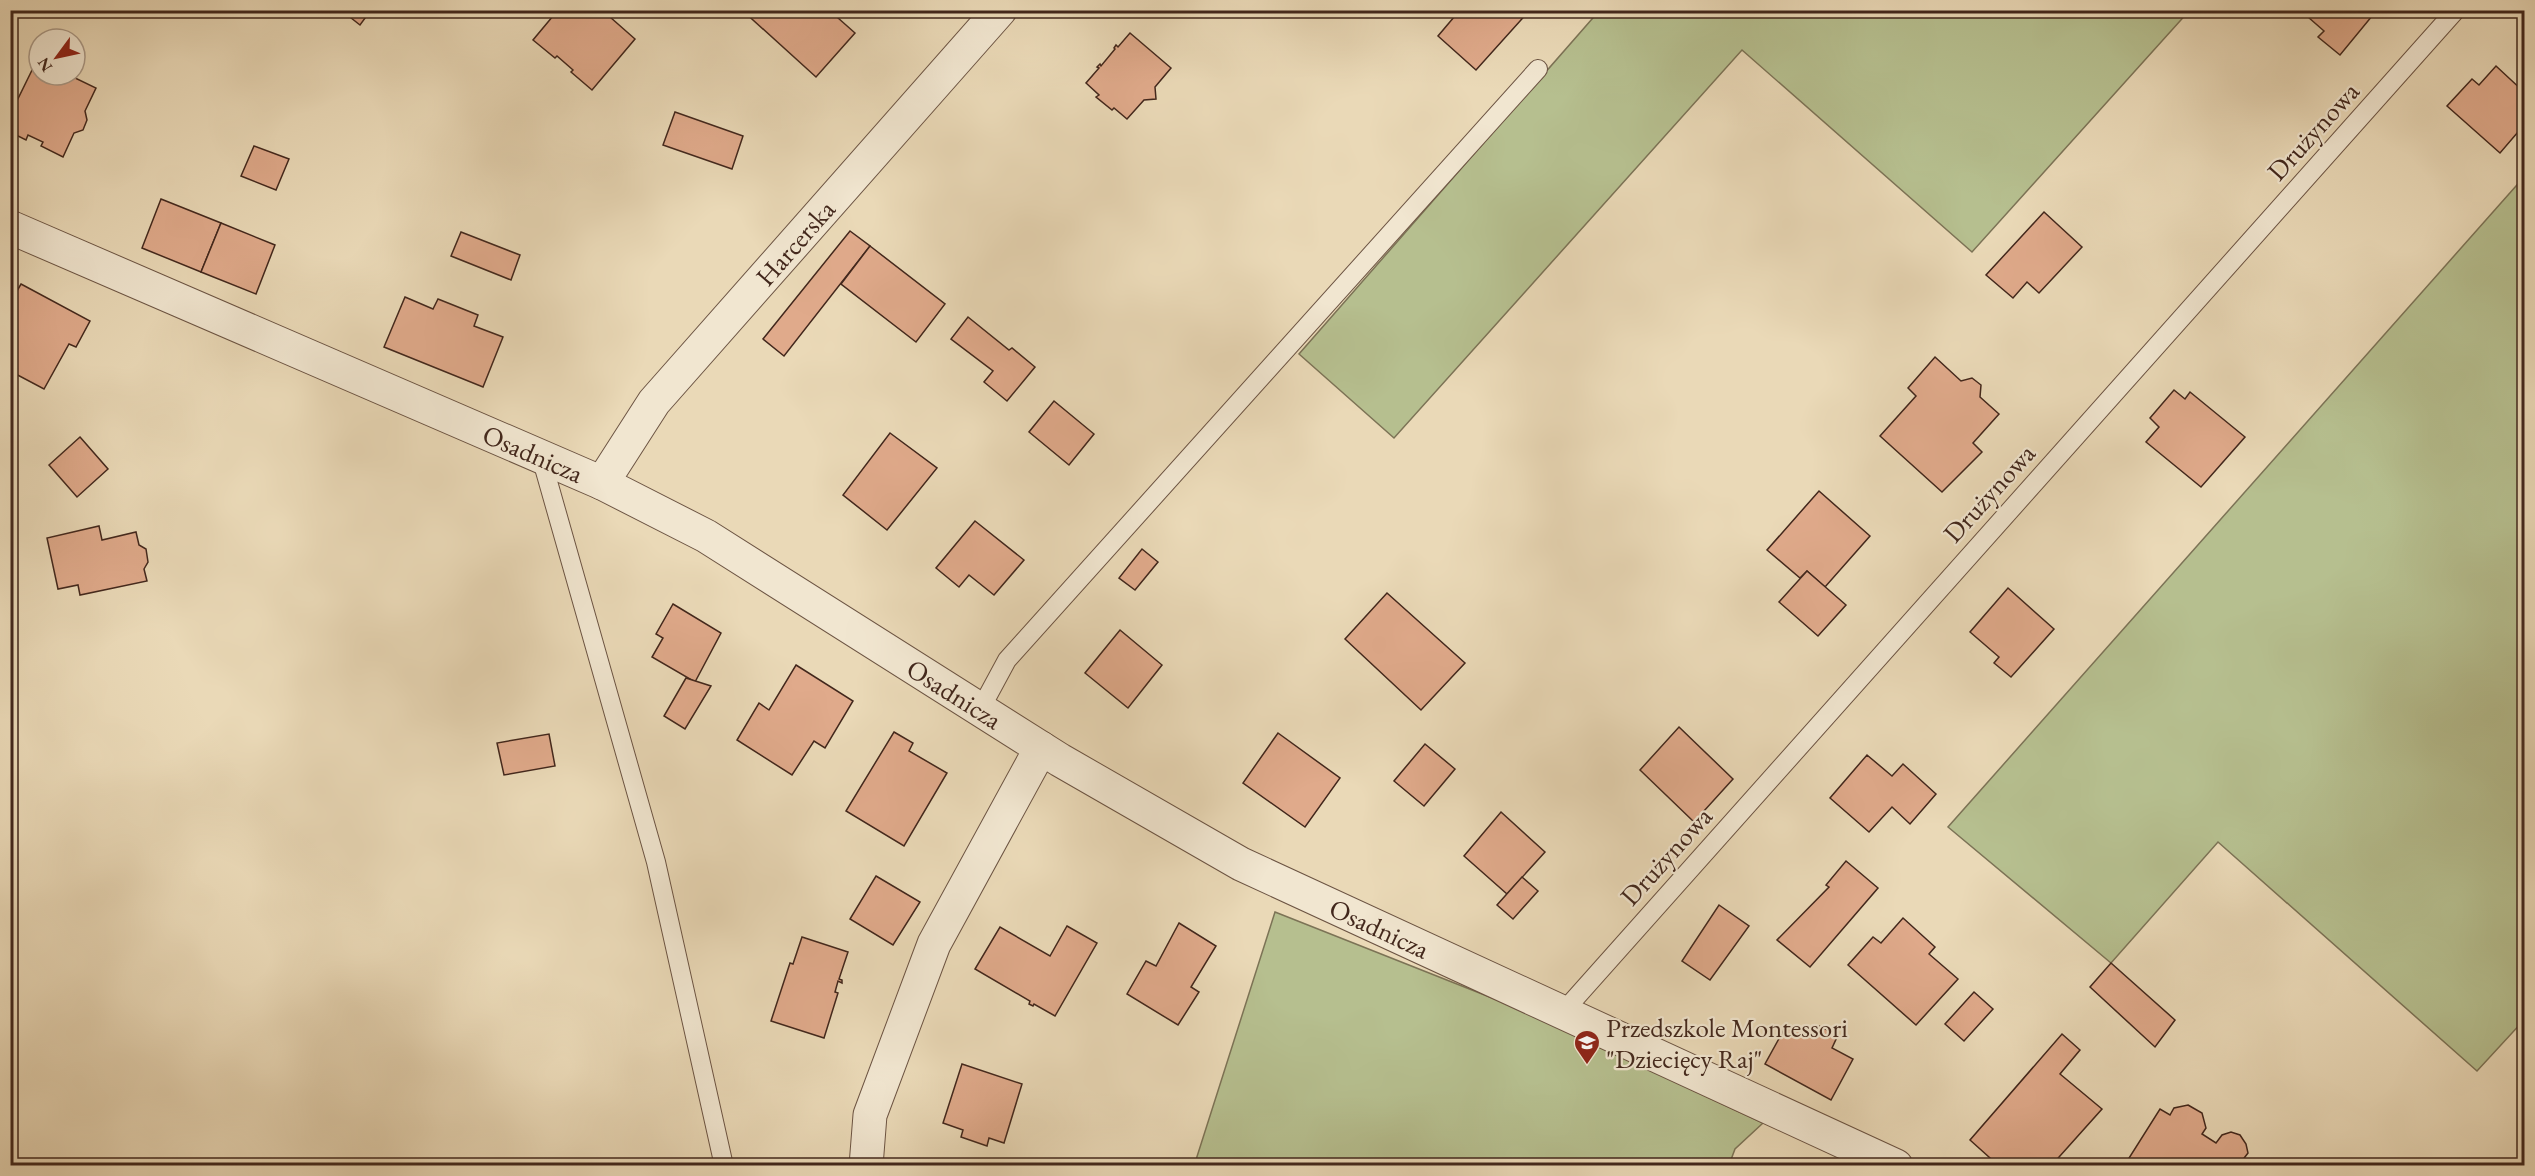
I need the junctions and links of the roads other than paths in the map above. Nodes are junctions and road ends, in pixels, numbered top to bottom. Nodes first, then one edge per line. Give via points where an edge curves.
1 (1000, 10) edge
2 (2456, 10) edge
3 (1538, 69) dead end
4 (10, 227) edge
5 (541, 457) junction
6 (602, 483) junction
7 (980, 710) junction
8 (1041, 748) junction
9 (1563, 1012) junction
10 (724, 1166) edge
11 (866, 1166) edge
12 (1896, 1166) edge

1 - 6 street, Harcerska via 654,402
2 - 9 lane, Drużynowa
3 - 7 lane via 1007,660
4 - 5 street, Osadnicza
5 - 6 street, Osadnicza
5 - 10 lane via 656,862
6 - 7 street, Osadnicza via 706,536
7 - 8 street, Osadnicza
8 - 9 street, Osadnicza via 1241,864
8 - 11 street via 934,944 870,1115
9 - 12 street, Osadnicza

